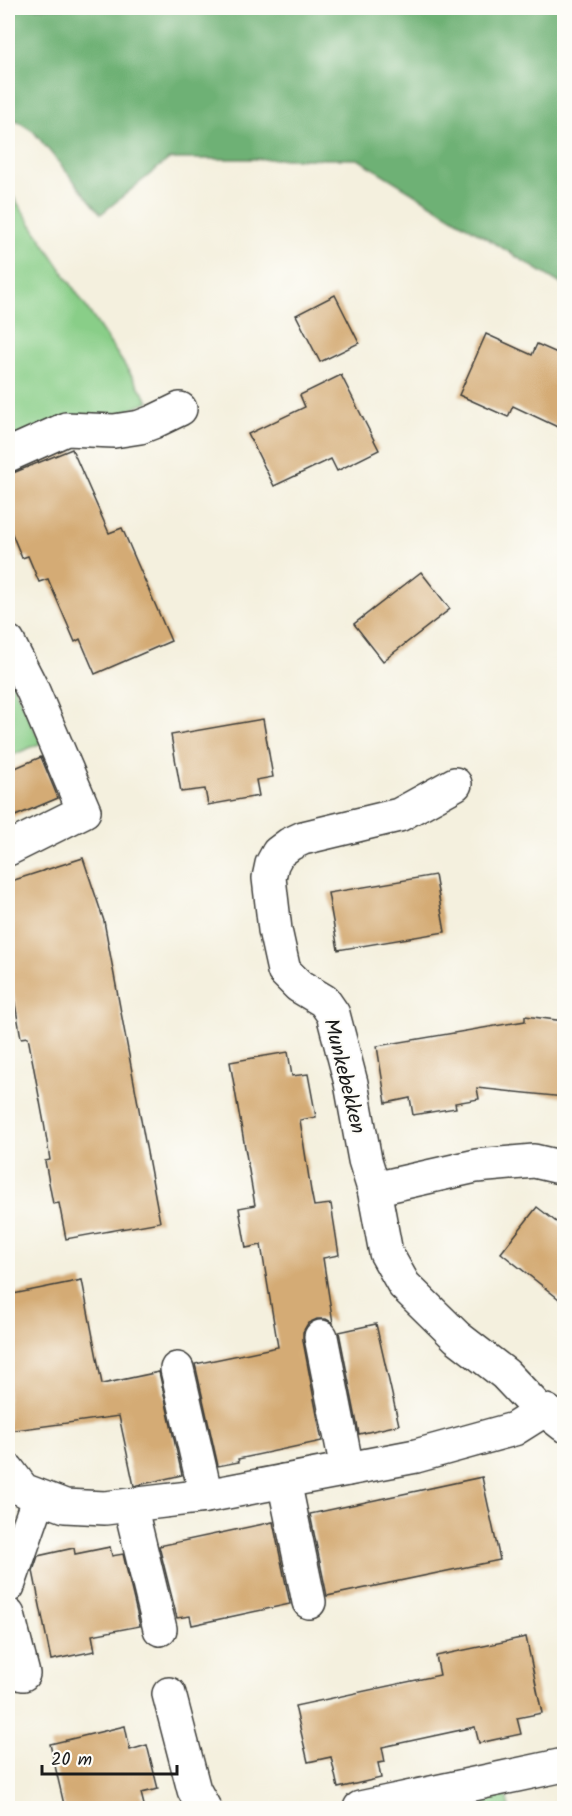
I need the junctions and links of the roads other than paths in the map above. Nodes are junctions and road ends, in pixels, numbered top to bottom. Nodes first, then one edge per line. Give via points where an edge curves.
1 (180, 409) dead end
2 (8, 455) edge
3 (8, 642) edge
4 (454, 784) dead end
5 (8, 849) edge
6 (564, 1168) edge
7 (374, 1189) junction
8 (321, 1337) dead end
9 (177, 1369) dead end
10 (553, 1418) edge
11 (347, 1469) junction
12 (8, 1470) edge
13 (284, 1480) junction
14 (206, 1496) junction
15 (39, 1497) junction
16 (130, 1505) junction
17 (8, 1586) edge
18 (309, 1602) dead end
19 (8, 1615) edge
20 (160, 1629) dead end
21 (23, 1674) dead end
22 (169, 1694) dead end
23 (564, 1765) edge
24 (204, 1809) edge
25 (360, 1809) edge

1 - 2 lane via 140,427 114,431 66,429
3 - 5 lane via 84,811
4 - 7 lane, Munkebekken via 399,815 290,844 278,853 269,878 274,930 284,971 324,1001 333,1014 351,1083 364,1160
6 - 7 lane via 534,1161 476,1166
7 - 10 lane, Munkebekken via 387,1253 404,1285 457,1337
8 - 11 lane
9 - 14 lane
10 - 11 lane, Munkebekken via 416,1456
11 - 13 lane, Munkebekken
12 - 15 lane, Munkebekken via 23,1490
13 - 14 lane, Munkebekken
13 - 18 lane
14 - 16 lane, Munkebekken
15 - 16 lane, Munkebekken via 65,1506
15 - 17 lane
16 - 20 lane
19 - 21 lane
22 - 24 lane via 194,1790
23 - 25 lane

